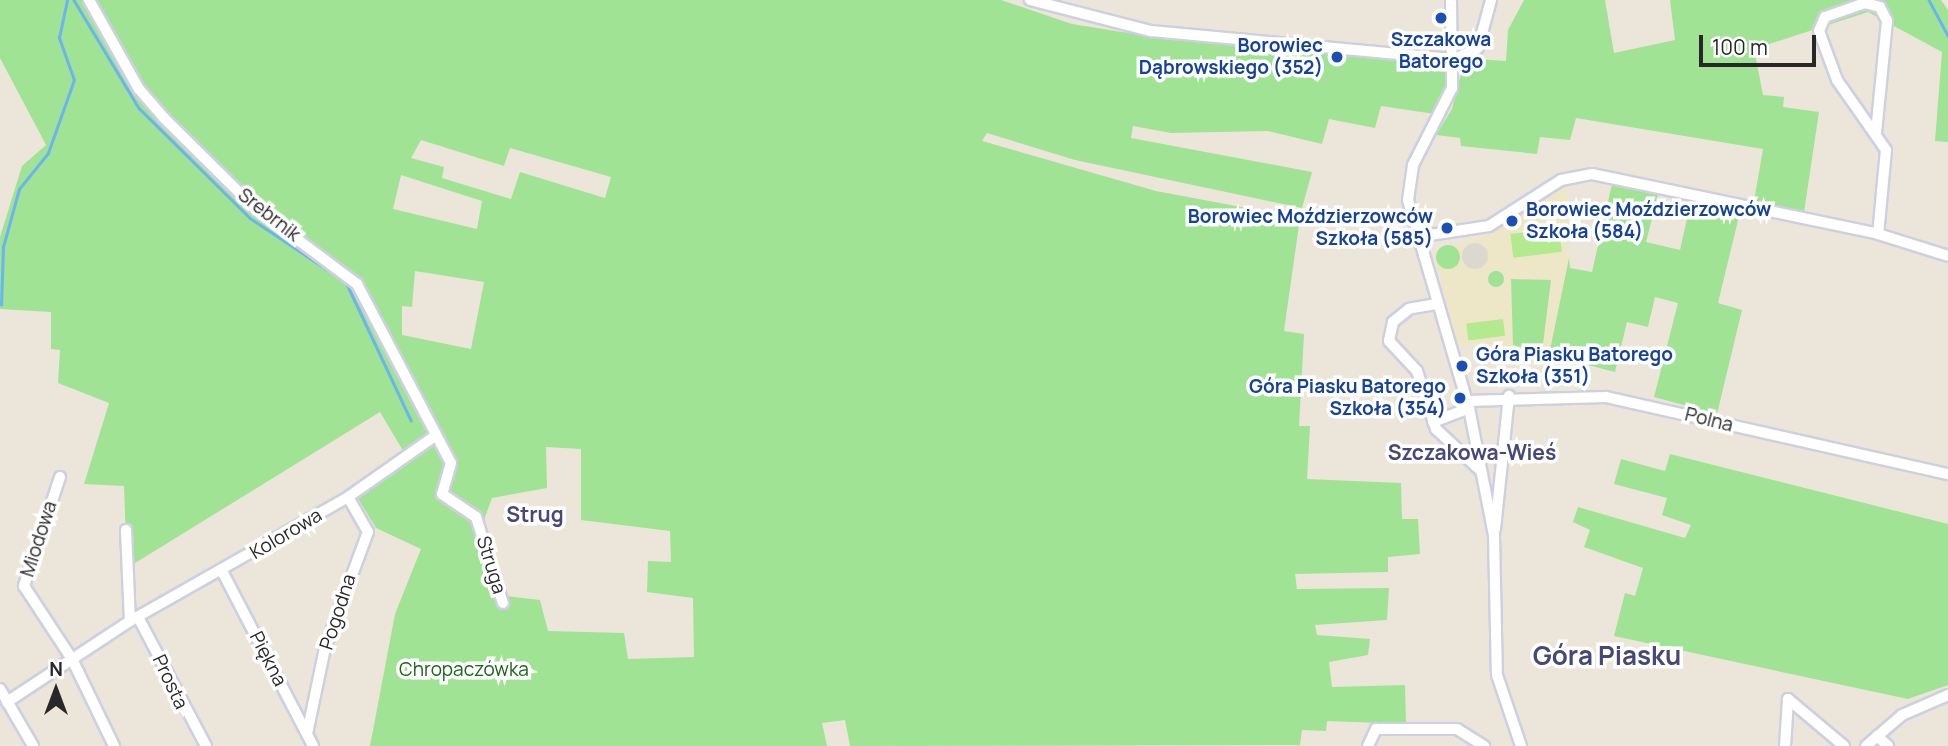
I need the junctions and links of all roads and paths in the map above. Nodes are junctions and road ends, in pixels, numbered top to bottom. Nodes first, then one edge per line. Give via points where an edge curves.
1 (89, 0) edge
2 (1030, 0) edge
3 (1451, 0) edge
4 (1491, 0) edge
5 (1455, 59) junction
6 (1876, 133) junction
7 (1878, 234) junction
8 (1416, 237) junction
9 (1948, 256) edge
10 (1436, 304) junction
11 (1509, 396) junction
12 (1468, 405) junction
13 (1433, 422) junction
14 (435, 436) junction
15 (451, 463) joint
16 (1480, 470) junction
17 (1948, 474) edge
18 (60, 477) dead end
19 (348, 498) junction
20 (126, 530) dead end
21 (1494, 536) junction
22 (222, 571) junction
23 (503, 603) dead end
24 (134, 619) junction
25 (72, 659) junction
26 (0, 690) edge
27 (1948, 695) edge
28 (7, 702) junction
29 (307, 734) junction
30 (1877, 736) junction
31 (33, 746) edge
32 (114, 746) edge
33 (206, 746) edge
34 (313, 746) edge
35 (1367, 746) edge
36 (1484, 746) edge
37 (1521, 746) edge
38 (1785, 746) edge
39 (1844, 746) edge
40 (1866, 746) edge
41 (1888, 746) edge

1 - 14 street, Srebrnik via 139,89 177,131 263,214 357,284
2 - 5 street via 1151,31
3 - 5 street
4 - 5 street via 1478,48
5 - 8 street via 1449,97 1408,178
6 - 6 street via 1884,12 1874,4 1856,4 1825,17 1819,31 1837,80
6 - 7 street via 1886,150
7 - 8 street via 1581,174 1489,226
7 - 9 street
8 - 10 street
10 - 12 street
10 - 13 street via 1409,309 1387,332 1421,378
11 - 12 street, Polna
11 - 17 street, Polna via 1584,394 1636,402
11 - 21 street
12 - 13 street, Polna
12 - 16 street
13 - 16 street via 1459,457
14 - 15 street, Srebrnik
14 - 19 street, Kolorowa
15 - 23 street, Struga via 442,494 476,517
16 - 21 street
18 - 25 street, Miodowa via 24,586
19 - 22 street, Kolorowa
19 - 29 street, Pogodna via 368,532 328,637
20 - 24 street
21 - 37 street via 1497,675
22 - 24 street, Kolorowa
22 - 29 street, Piękna
24 - 25 street, Kolorowa
24 - 33 street, Prosta
25 - 28 street, Kolorowa
25 - 32 street, Miodowa
26 - 28 street
27 - 30 street via 1913,709
28 - 31 street
29 - 34 street, Piękna
30 - 40 street
30 - 41 street
35 - 36 street via 1376,729 1458,729
38 - 39 street via 1788,699

